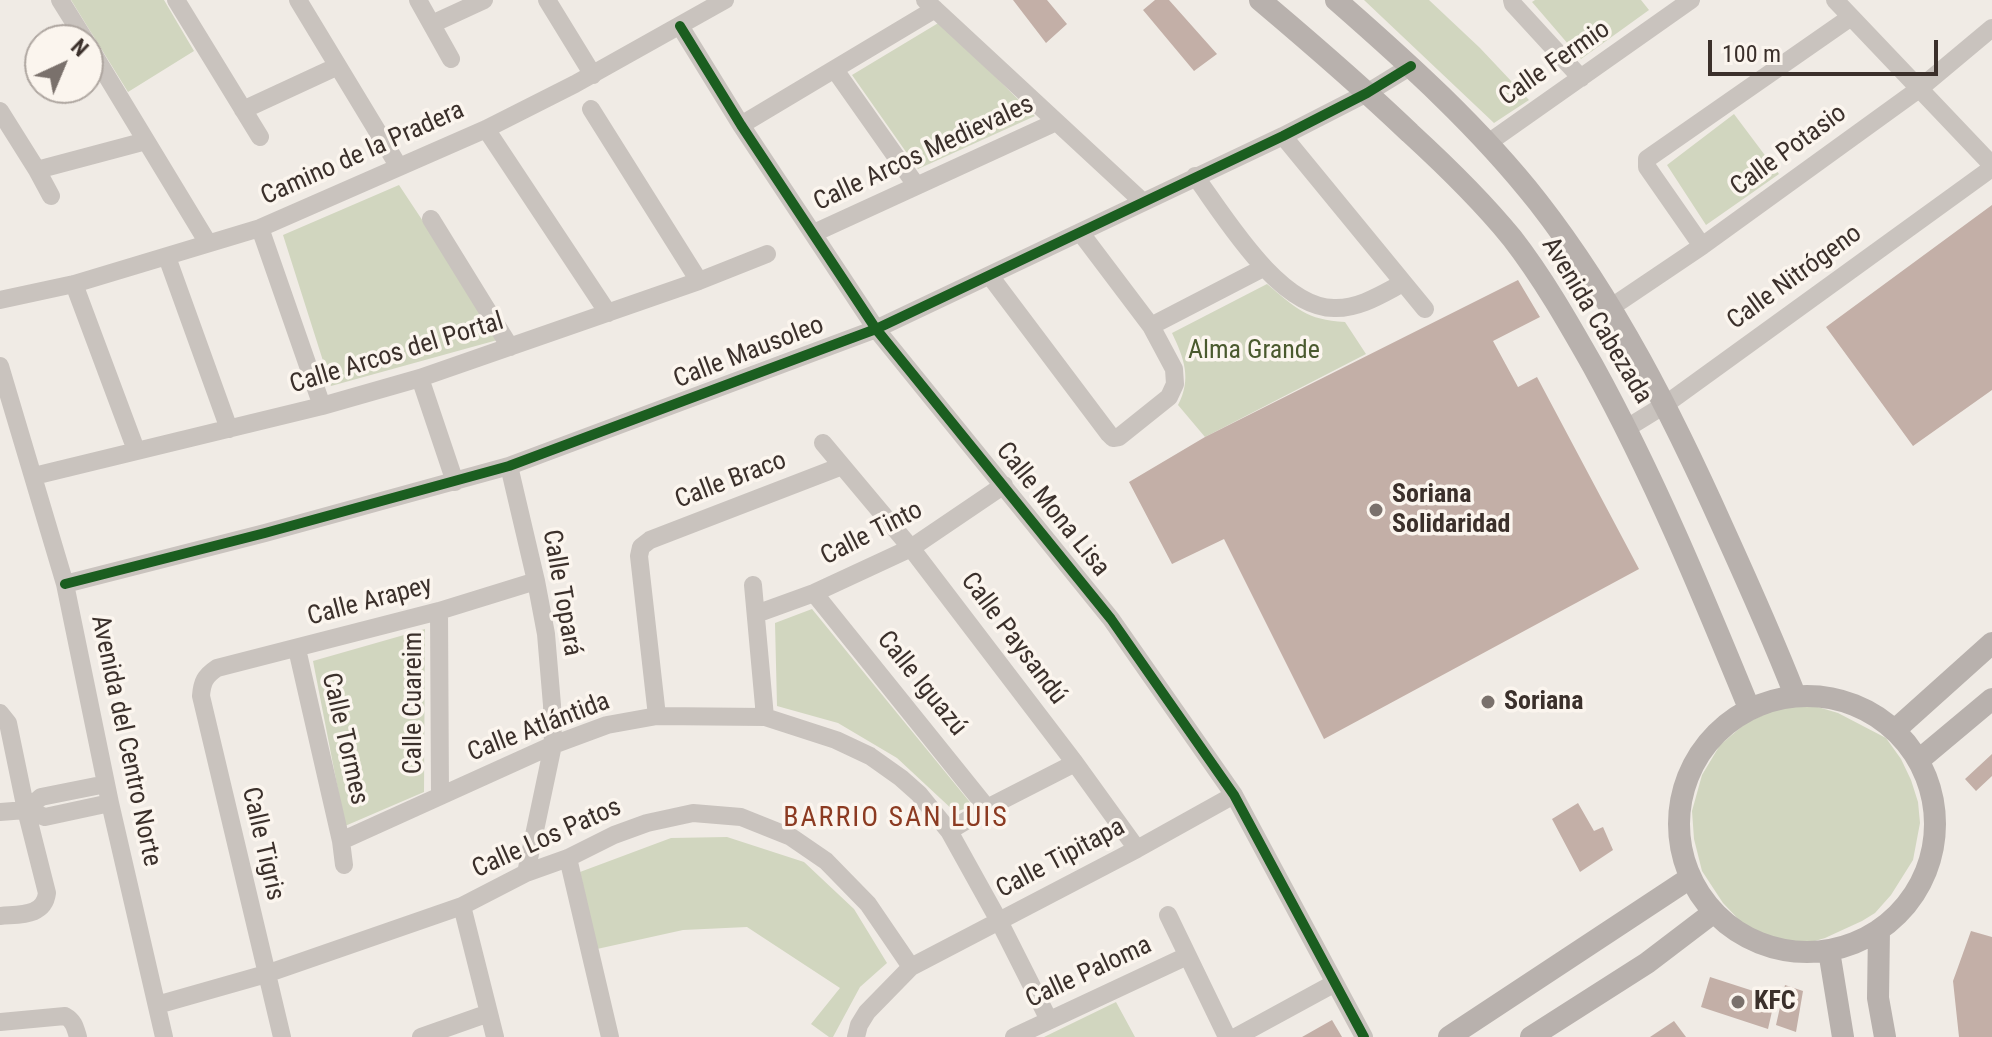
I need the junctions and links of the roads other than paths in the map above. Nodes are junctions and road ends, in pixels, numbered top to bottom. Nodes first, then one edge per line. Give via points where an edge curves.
1 (60, 0) edge
2 (176, 0) edge
3 (298, 0) edge
4 (418, 0) edge
5 (484, 0) edge
6 (547, 0) edge
7 (725, 0) edge
8 (1260, 0) edge
9 (1336, 0) edge
10 (1691, 0) edge
11 (1835, 0) edge
12 (1512, 1) edge
13 (930, 5) edge
14 (1851, 17) junction
15 (75, 24) edge
16 (432, 24) junction
17 (680, 26) junction
18 (1992, 28) edge
19 (451, 59) dead end
20 (338, 66) junction
21 (1411, 66) junction
22 (835, 70) junction
23 (104, 71) edge
24 (593, 75) junction
25 (1581, 78) junction
26 (1919, 89) junction
27 (1367, 93) junction
28 (591, 109) dead end
29 (243, 110) junction
30 (0, 111) edge
31 (1056, 122) junction
32 (741, 125) junction
33 (486, 129) junction
34 (1283, 136) junction
35 (260, 137) dead end
36 (146, 141) junction
37 (1488, 143) junction
38 (1992, 166) edge
39 (399, 167) junction
40 (37, 170) junction
41 (1195, 176) junction
42 (916, 185) junction
43 (51, 196) dead end
44 (1143, 202) junction
45 (431, 219) dead end
46 (260, 228) junction
47 (1080, 232) junction
48 (814, 233) junction
49 (208, 243) junction
50 (1702, 246) junction
51 (767, 254) dead end
52 (167, 257) junction
53 (1263, 268) junction
54 (990, 276) junction
55 (699, 281) junction
56 (1403, 283) junction
57 (74, 284) junction
58 (0, 300) edge
59 (1610, 308) junction
60 (1425, 309) dead end
61 (608, 313) junction
62 (1151, 326) junction
63 (876, 329) junction
64 (510, 347) junction
65 (0, 366) edge
66 (420, 378) junction
67 (1666, 404) junction
68 (322, 406) junction
69 (1627, 428) junction
70 (229, 429) junction
71 (823, 443) dead end
72 (136, 450) junction
73 (509, 466) junction
74 (842, 466) junction
75 (34, 476) junction
76 (455, 482) junction
77 (1004, 485) junction
78 (911, 548) junction
79 (536, 581) junction
80 (65, 584) junction
81 (753, 585) dead end
82 (814, 593) junction
83 (439, 611) junction
84 (756, 614) junction
85 (1992, 643) edge
86 (297, 649) junction
87 (217, 668) joint
88 (1795, 695) junction
89 (1992, 699) edge
90 (1749, 708) junction
91 (657, 716) junction
92 (765, 717) junction
93 (4, 718) edge
94 (1895, 730) junction
95 (553, 745) junction
96 (1919, 760) junction
97 (1075, 763) junction
98 (108, 794) junction
99 (440, 795) junction
100 (1234, 795) junction
101 (987, 808) junction
102 (26, 810) junction
103 (0, 812) edge
104 (949, 831) junction
105 (341, 841) junction
106 (1137, 849) junction
107 (568, 858) junction
108 (344, 865) dead end
109 (526, 873) junction
110 (1690, 878) junction
111 (462, 906) junction
112 (1714, 912) junction
113 (1168, 915) dead end
114 (0, 916) edge
115 (999, 921) junction
116 (1879, 930) junction
117 (1829, 951) junction
118 (1187, 956) junction
119 (911, 967) junction
120 (266, 974) junction
121 (1335, 983) junction
122 (157, 1005) junction
123 (489, 1013) junction
124 (1049, 1020) junction
125 (0, 1022) edge
126 (78, 1037) edge
127 (164, 1037) edge
128 (282, 1037) edge
129 (421, 1037) edge
130 (495, 1037) edge
131 (610, 1037) edge
132 (856, 1037) edge
133 (1014, 1037) edge
134 (1227, 1037) edge
135 (1236, 1037) edge
136 (1364, 1037) edge
137 (1449, 1037) edge
138 (1531, 1037) edge
139 (1843, 1037) edge
140 (1885, 1037) edge

1 - 15 street
2 - 29 street
3 - 20 street
4 - 16 street
5 - 16 street
6 - 24 street
7 - 17 street, Camino de la Pradera
8 - 27 main road, Avenida Cabezada
9 - 21 main road, Avenida Cabezada
10 - 25 street, Calle Fermio
11 - 14 street
12 - 25 street
13 - 22 street
13 - 31 street
14 - 26 street
14 - 50 street via 1646,161
16 - 19 street
17 - 24 street, Camino de la Pradera
17 - 32 street, Calle Mona Lisa
18 - 26 street, Calle Potasio
20 - 29 street
20 - 39 street
21 - 27 street, Calle Mausoleo
21 - 37 main road, Avenida Cabezada
22 - 32 street
22 - 42 street
23 - 36 street
24 - 33 street, Camino de la Pradera
25 - 37 street, Calle Fermio
26 - 38 street
26 - 50 street, Calle Potasio
27 - 34 street, Calle Mausoleo
27 - 69 main road, Avenida Cabezada via 1460,179 1511,237 1545,283
28 - 55 street
29 - 35 street
30 - 40 street
31 - 42 street, Calle Arcos Medievales
31 - 44 street
32 - 48 street, Calle Mona Lisa
33 - 39 street, Camino de la Pradera
33 - 61 street
34 - 41 street, Calle Mausoleo
34 - 56 street
36 - 40 street
36 - 49 street
37 - 59 main road, Avenida Cabezada via 1537,201
38 - 67 street, Calle Nitrógeno
39 - 46 street, Camino de la Pradera
40 - 43 street
41 - 44 street, Calle Mausoleo
41 - 53 street
42 - 48 street, Calle Arcos Medievales
44 - 47 street, Calle Mausoleo
45 - 64 street
46 - 49 street, Camino de la Pradera
46 - 68 street
47 - 54 street, Calle Mausoleo
47 - 62 street
48 - 63 street, Calle Mona Lisa
49 - 52 street, Camino de la Pradera
50 - 59 street, Calle Potasio
51 - 55 street, Calle Arcos del Portal
52 - 57 street, Camino de la Pradera
52 - 70 street
53 - 56 street via 1298,296 1336,309
53 - 62 street
54 - 62 street via 1113,438 1164,402 1175,384 1174,369
54 - 63 street, Calle Mausoleo
55 - 61 street, Calle Arcos del Portal
56 - 60 street
57 - 58 street, Camino de la Pradera
57 - 72 street
59 - 67 main road, Avenida Cabezada
61 - 64 street, Calle Arcos del Portal
63 - 73 street, Calle Mausoleo
63 - 77 street, Calle Mona Lisa
64 - 66 street, Calle Arcos del Portal
65 - 75 street, Avenida del Centro Norte
66 - 68 street, Calle Arcos del Portal
66 - 76 street
67 - 69 street, Calle Nitrógeno
67 - 88 main road, Avenida Cabezada
68 - 70 street, Calle Arcos del Portal
69 - 90 main road, Avenida Cabezada via 1689,560
70 - 72 street, Calle Arcos del Portal
71 - 74 street, Calle Paysandú
72 - 75 street, Calle Arcos del Portal
73 - 76 street, Calle Mausoleo
73 - 79 street, Calle Topará
74 - 78 street, Calle Paysandú
74 - 91 street, Calle Braco via 641,547
75 - 80 street, Avenida del Centro Norte
76 - 80 street, Calle Mausoleo
77 - 78 street, Calle Tinto
77 - 100 street, Calle Mona Lisa via 1111,619
78 - 82 street, Calle Tinto
78 - 97 street, Calle Paysandú
79 - 83 street, Calle Arapey
79 - 95 street, Calle Topará via 546,634
80 - 98 street, Avenida del Centro Norte
81 - 84 street
82 - 84 street, Calle Tinto
82 - 101 street, Calle Iguazú
83 - 86 street, Calle Arapey
83 - 99 street, Calle Cuareim
84 - 92 street
85 - 94 main road
86 - 87 street, Calle Arapey
86 - 105 street, Calle Tormes
87 - 120 street, Calle Tigris via 207,675 201,696
88 - 90 main road
88 - 94 main road via 1831,697 1865,709
89 - 96 main road
90 - 110 main road via 1717,731 1693,763 1680,800 1679,840
91 - 92 street, Calle Atlántida
91 - 95 street, Calle Atlántida via 607,725
92 - 104 street, Calle Atlántida via 870,756 919,794
93 - 102 street
94 - 96 main road
95 - 99 street, Calle Atlántida
95 - 109 street, Calle Topará
96 - 116 main road via 1933,801 1935,831 1928,867 1911,900
97 - 101 street
97 - 106 street, Calle Paysandú
98 - 102 street via 41,797
98 - 122 street, Avenida del Centro Norte
99 - 105 street, Calle Atlántida
100 - 106 street, Calle Tipitapa
100 - 121 street, Calle Mona Lisa
101 - 104 street
102 - 103 street
102 - 114 street via 46,903 32,913
104 - 115 street, Calle Atlántida
105 - 108 street, Calle Tormes
106 - 115 street, Calle Tipitapa
107 - 109 street, Calle Los Patos
107 - 119 street, Calle Los Patos via 647,823 693,813 741,817 791,837 826,861 868,904
107 - 131 street
109 - 111 street, Calle Los Patos
110 - 112 main road
110 - 137 main road
111 - 120 street, Calle Los Patos
111 - 123 street
112 - 117 main road via 1747,938 1787,951
112 - 138 main road via 1647,963
113 - 118 street
115 - 119 street, Calle Tipitapa
115 - 124 street, Calle Atlántida
116 - 117 main road
116 - 140 main road via 1878,998
117 - 139 main road
118 - 124 street, Calle Paloma
118 - 134 street
119 - 132 street, Calle Tipitapa via 867,1012
120 - 122 street, Calle Los Patos
120 - 128 street, Calle Tigris
121 - 135 street
121 - 136 street, Calle Mona Lisa
122 - 127 street, Avenida del Centro Norte
123 - 129 street
123 - 130 street
124 - 133 street, Calle Paloma
125 - 126 street via 65,1016

